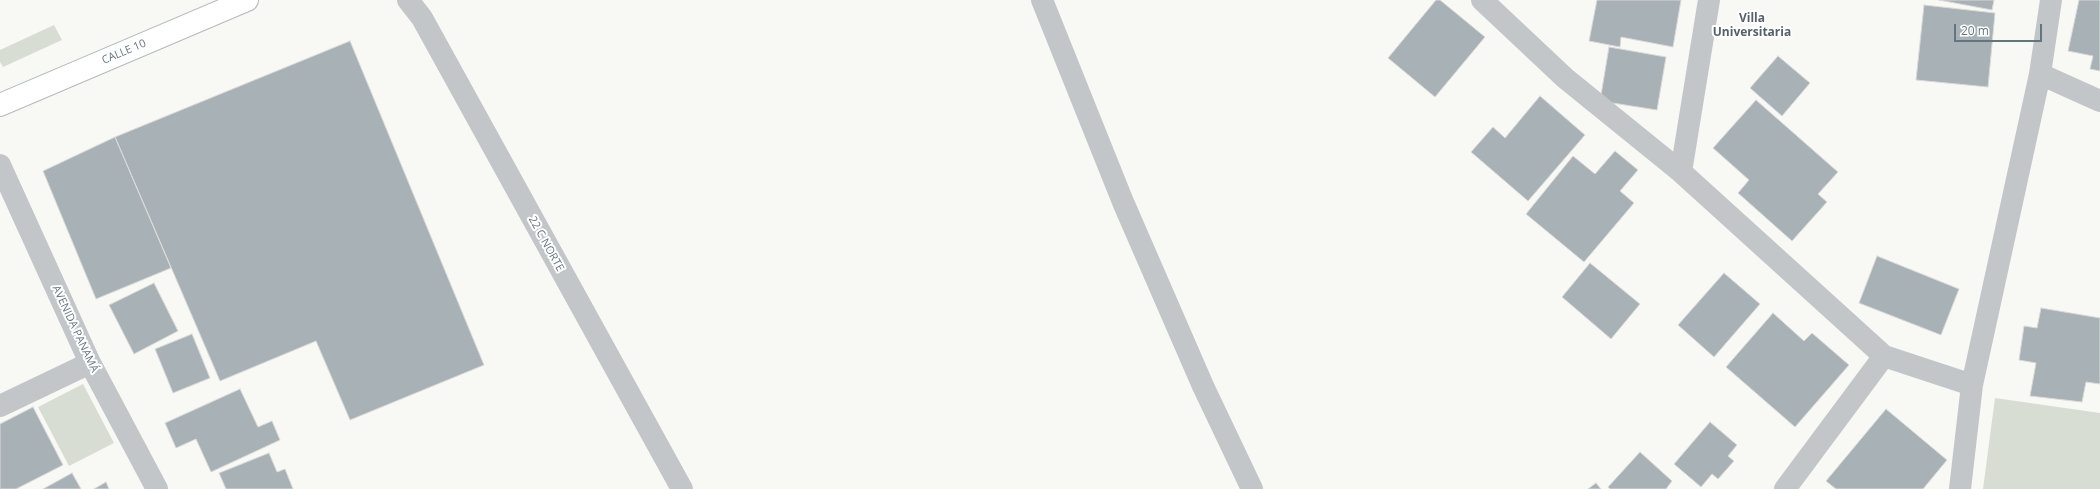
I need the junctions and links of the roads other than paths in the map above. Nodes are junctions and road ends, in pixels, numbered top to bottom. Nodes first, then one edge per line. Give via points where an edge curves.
1 (247, 0) edge
2 (408, 0) edge
3 (1042, 0) edge
4 (1482, 0) edge
5 (1709, 0) edge
6 (2051, 0) edge
7 (2040, 74) junction
8 (2100, 101) edge
9 (0, 105) edge
10 (0, 165) edge
11 (1681, 172) junction
12 (1884, 356) junction
13 (90, 364) junction
14 (1972, 385) junction
15 (0, 406) edge
16 (157, 489) edge
17 (682, 489) edge
18 (1252, 489) edge
19 (1784, 489) edge
20 (1960, 489) edge

1 - 9 main road, CALLE 10
2 - 17 street, 22 C NORTE via 422,18
3 - 18 street via 1126,209 1203,386
4 - 11 street via 1565,78
5 - 11 street
6 - 7 street
7 - 8 street
7 - 14 street
10 - 13 street, AVENIDA PANAMÁ
11 - 12 street
12 - 14 street
12 - 19 street
13 - 15 street
13 - 16 street, AVENIDA PANAMÁ
14 - 20 street

